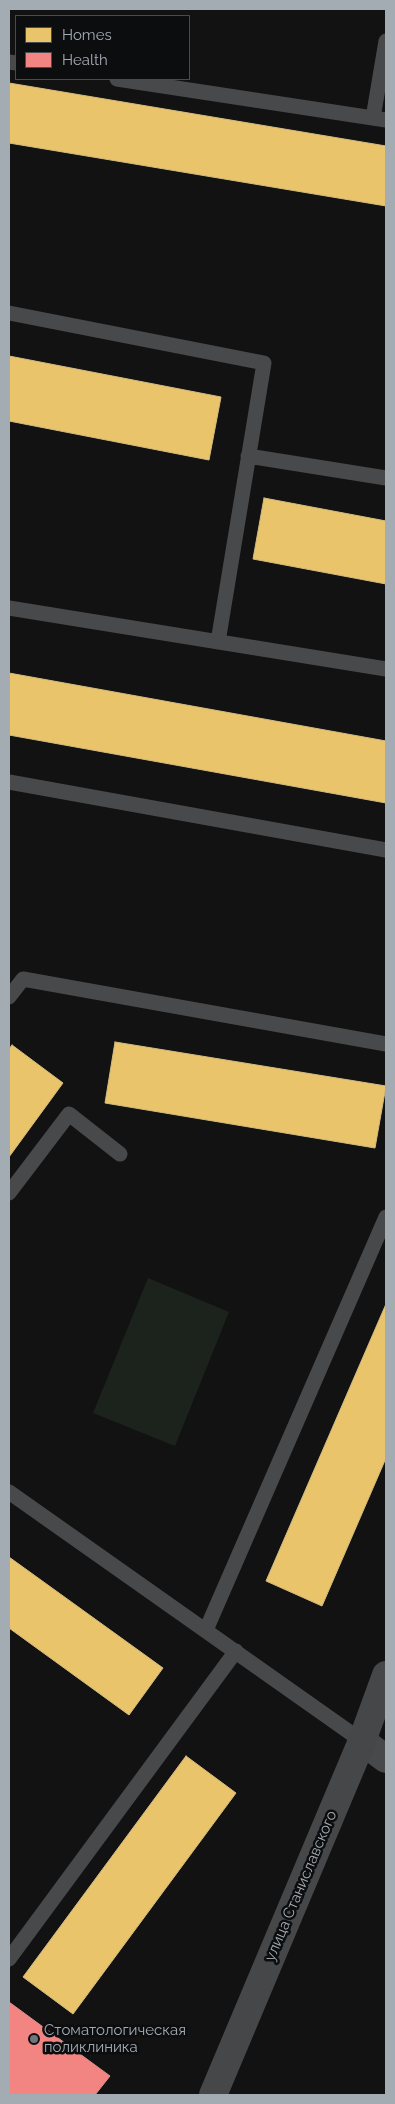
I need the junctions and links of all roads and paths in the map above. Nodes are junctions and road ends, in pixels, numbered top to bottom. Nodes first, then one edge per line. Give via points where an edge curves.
1 (386, 41) edge
2 (124, 80) edge
3 (380, 119) edge
4 (9, 313) edge
5 (248, 456) junction
6 (386, 478) edge
7 (9, 608) edge
8 (218, 642) junction
9 (386, 669) edge
10 (9, 782) edge
11 (386, 850) edge
12 (9, 997) edge
13 (386, 1044) edge
14 (120, 1154) dead end
15 (9, 1194) edge
16 (386, 1217) edge
17 (9, 1492) edge
18 (206, 1630) junction
19 (236, 1651) junction
20 (386, 1675) edge
21 (362, 1741) junction
22 (386, 1759) edge
23 (9, 1959) edge
24 (213, 2095) edge

1 - 3 lane
2 - 3 lane
4 - 5 lane via 264,363
5 - 6 lane
5 - 8 lane
7 - 8 lane
8 - 9 lane
10 - 11 lane
12 - 13 lane via 23,979
14 - 15 lane via 69,1114
16 - 18 lane
17 - 18 lane
18 - 19 lane
19 - 21 lane
19 - 23 lane
20 - 21 main road, улица Станиславского
21 - 22 street
21 - 24 main road, улица Станиславского

